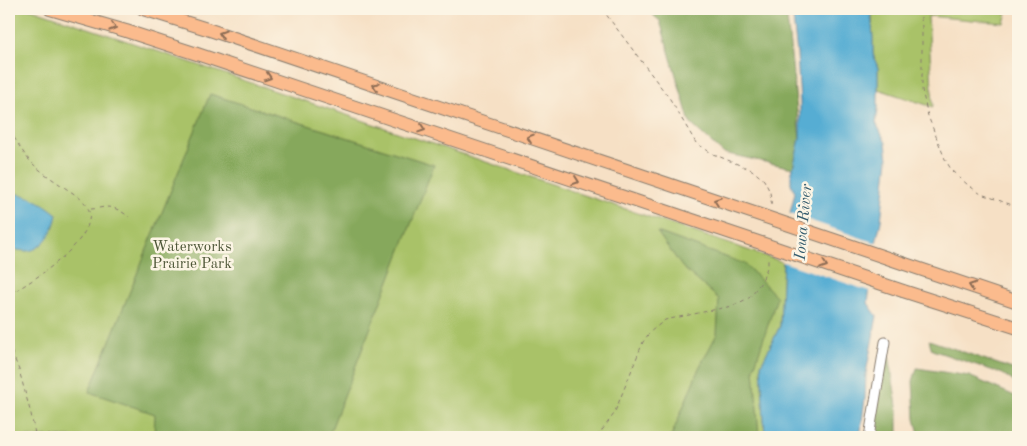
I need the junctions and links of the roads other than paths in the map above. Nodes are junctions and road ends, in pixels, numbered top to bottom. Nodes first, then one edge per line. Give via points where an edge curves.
1 (50, 9) edge
2 (143, 9) edge
3 (1018, 302) edge
4 (944, 304) junction
5 (1018, 328) edge
6 (1018, 332) edge
7 (885, 342) dead end
8 (869, 437) edge

1 -> 4 highway, bridge via 197,54
3 -> 2 highway, bridge via 768,215
4 - 5 highway
4 - 6 highway
7 - 8 lane

